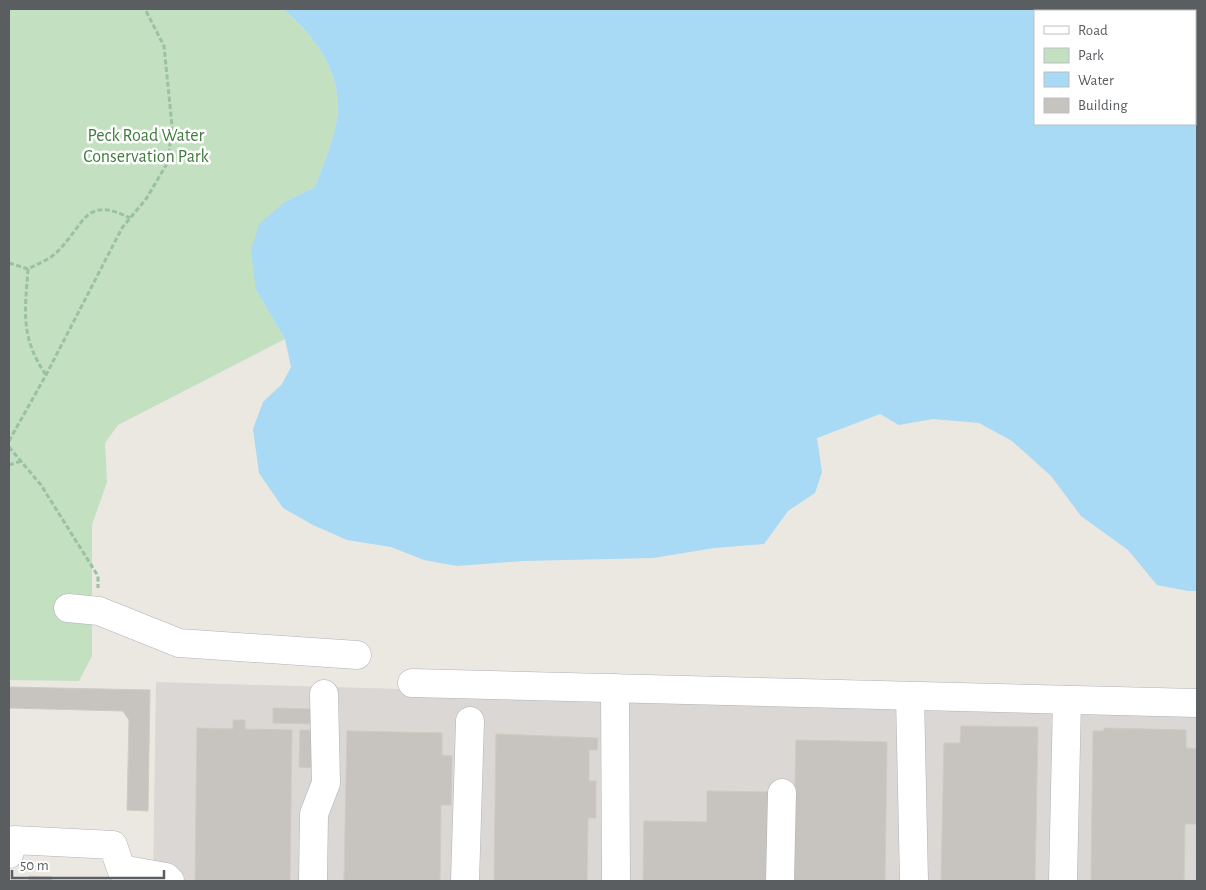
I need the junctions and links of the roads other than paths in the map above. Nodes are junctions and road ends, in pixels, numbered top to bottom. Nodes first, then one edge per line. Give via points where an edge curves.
1 (68, 608) dead end
2 (357, 655) dead end
3 (412, 683) dead end
4 (615, 688) junction
5 (324, 694) dead end
6 (910, 696) junction
7 (1067, 700) junction
8 (1197, 703) edge
9 (470, 721) dead end
10 (782, 793) dead end
11 (9, 854) edge
12 (122, 875) edge
13 (170, 881) edge
14 (313, 881) edge
15 (464, 881) edge
16 (616, 881) edge
17 (780, 881) edge
18 (914, 881) edge
19 (1063, 881) edge

1 - 2 lane via 99,611 179,643
3 - 4 lane
4 - 6 lane
4 - 16 lane
5 - 14 lane via 326,783 314,814
6 - 7 lane
6 - 18 lane
7 - 8 lane
7 - 19 lane
9 - 15 lane
10 - 17 lane
11 - 12 lane via 14,840 113,845
12 - 13 lane via 166,877

